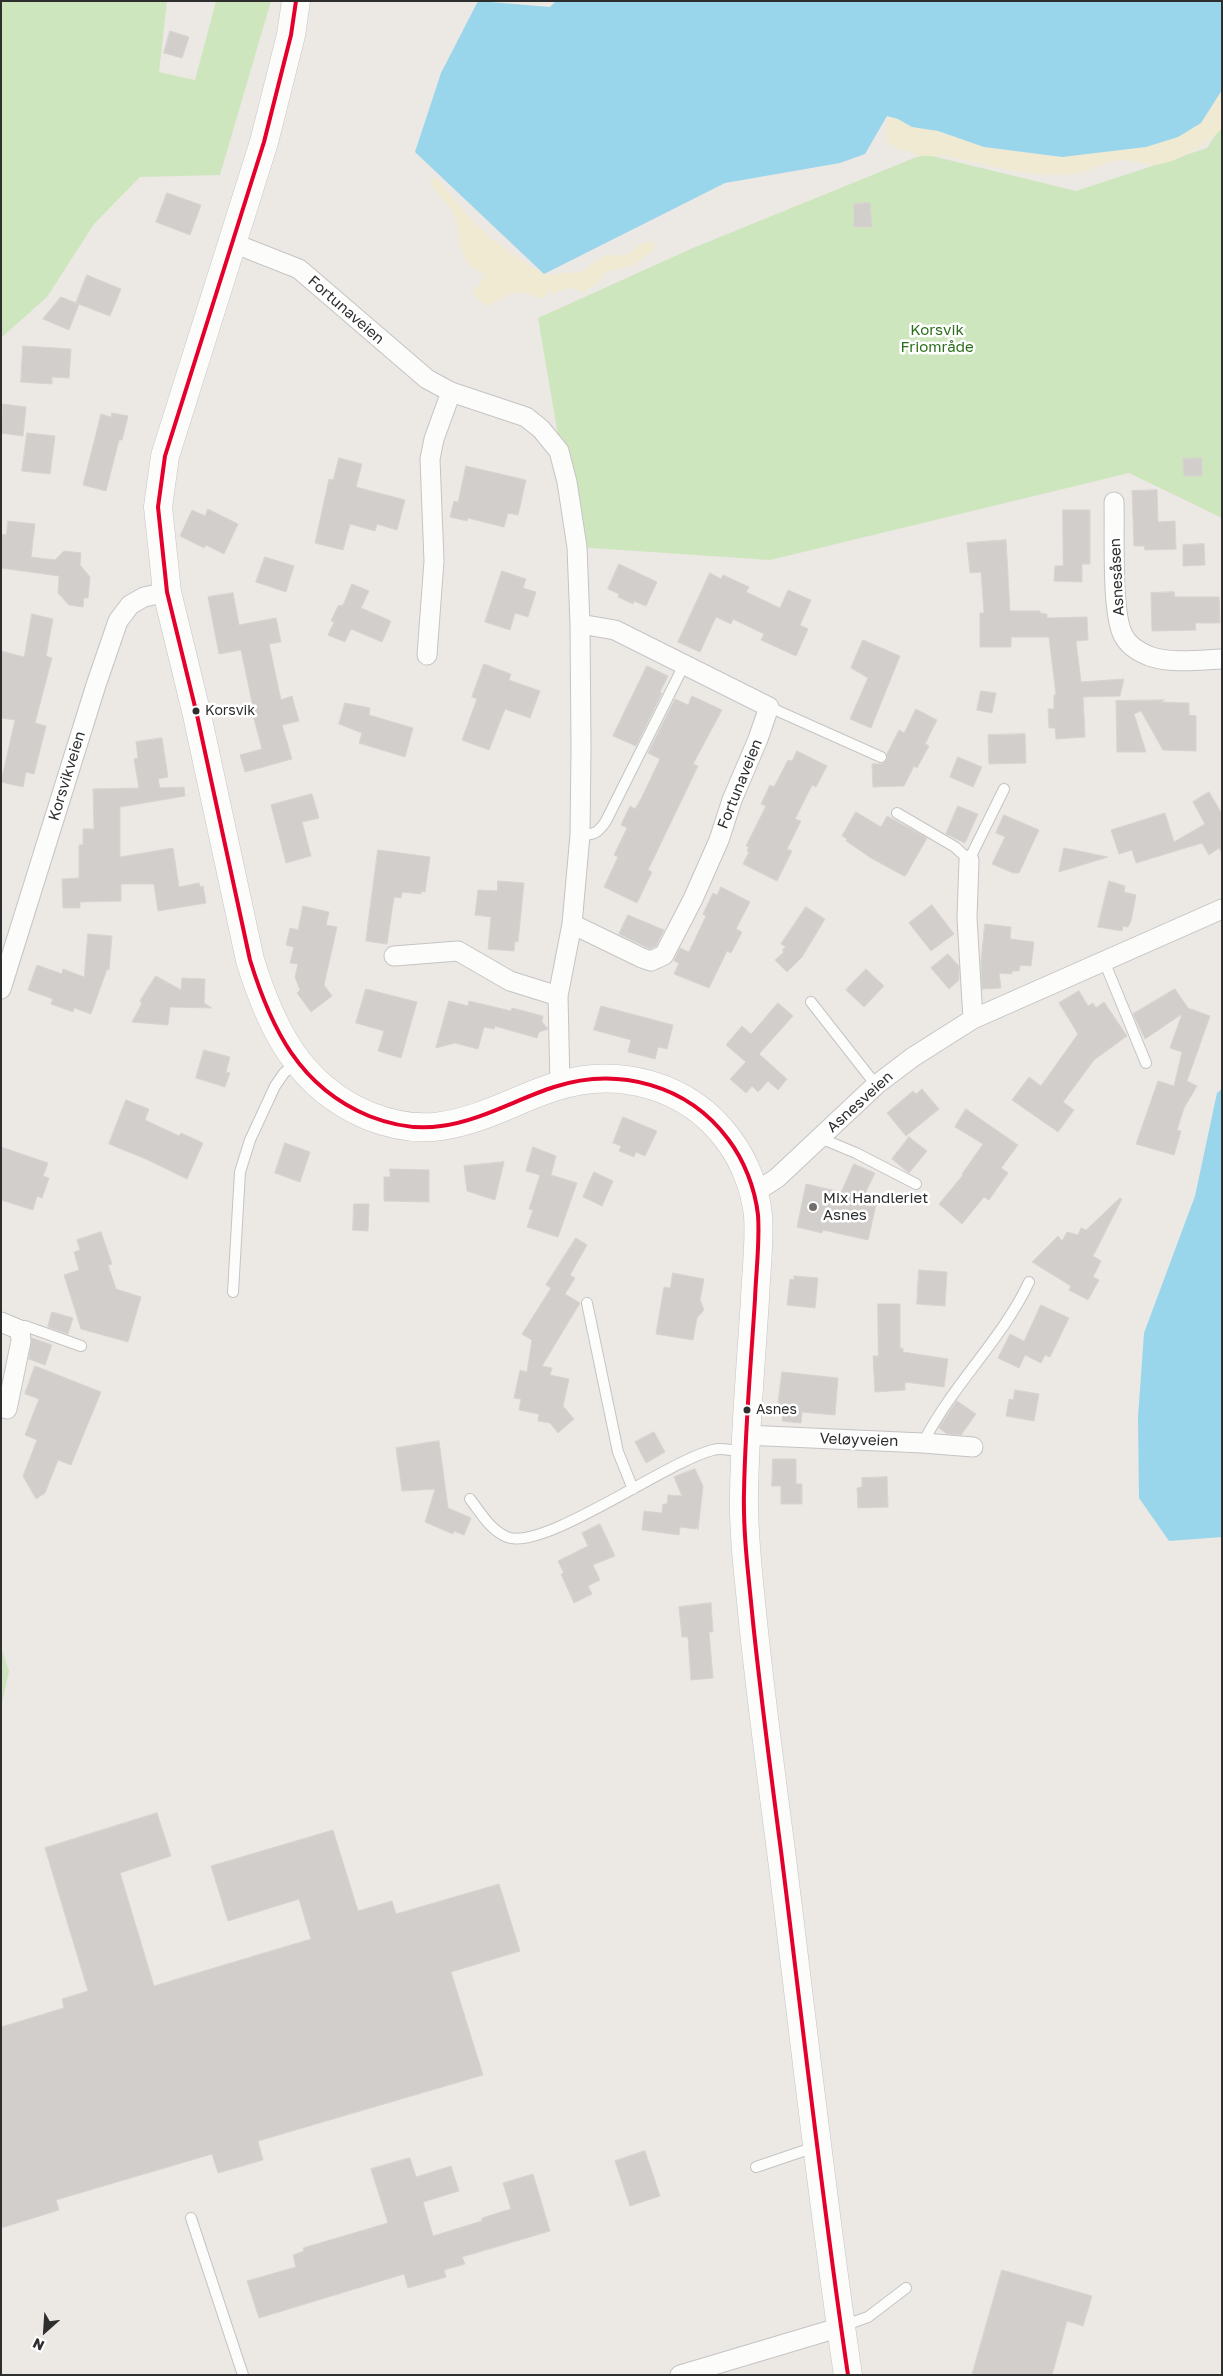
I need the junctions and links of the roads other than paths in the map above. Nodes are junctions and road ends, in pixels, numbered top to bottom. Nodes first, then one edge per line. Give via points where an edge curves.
1 (296, 1) edge
2 (233, 243) junction
3 (450, 392) junction
4 (1114, 502) dead end
5 (167, 592) junction
6 (580, 624) junction
7 (427, 655) dead end
8 (1222, 659) edge
9 (683, 663) junction
10 (769, 707) junction
11 (881, 757) dead end
12 (1004, 789) dead end
13 (897, 813) dead end
14 (580, 835) junction
15 (969, 860) junction
16 (1222, 909) edge
17 (572, 924) junction
18 (394, 956) dead end
19 (1104, 962) junction
20 (1, 989) edge
21 (558, 996) junction
22 (811, 1002) dead end
23 (973, 1019) junction
24 (297, 1062) junction
25 (1146, 1064) dead end
26 (560, 1085) junction
27 (876, 1086) junction
28 (820, 1138) junction
29 (916, 1184) dead end
30 (754, 1193) junction
31 (1029, 1282) dead end
32 (233, 1292) dead end
33 (587, 1303) dead end
34 (1, 1322) edge
35 (20, 1330) junction
36 (81, 1346) dead end
37 (8, 1409) dead end
38 (923, 1443) junction
39 (744, 1444) junction
40 (973, 1447) dead end
41 (632, 1489) junction
42 (470, 1499) dead end
43 (818, 2146) junction
44 (756, 2167) dead end
45 (191, 2218) dead end
46 (906, 2288) dead end
47 (841, 2327) junction
48 (244, 2375) edge
49 (680, 2375) edge
50 (848, 2375) edge

1 - 2 main road via 291,35 264,142
2 - 3 street, Fortunaveien via 299,269 427,379
2 - 5 main road via 165,456 158,508
3 - 6 street, Fortunaveien via 526,417 559,451 568,482 576,540
3 - 7 street via 430,459 434,561
4 - 8 street, Asnesåsen via 1117,617 1123,636 1135,649 1151,657 1181,661
5 - 20 street, Korsvikveien via 144,597 130,606 118,621
5 - 24 main road via 250,960 262,999 284,1044
6 - 9 street via 615,630
6 - 14 street, Fortunaveien
9 - 10 street
9 - 14 lane via 606,821 593,835
10 - 11 lane
10 - 17 street, Fortunaveien via 719,840 664,955 651,961 642,958
12 - 15 lane
13 - 15 lane via 954,847
14 - 17 street, Fortunaveien
15 - 23 street via 967,918
16 - 19 street, Asnesveien
17 - 21 street, Fortunaveien
18 - 21 street via 458,951 510,981
19 - 23 street, Asnesveien
19 - 25 lane
21 - 26 street, Fortunaveien
22 - 27 lane
23 - 27 street, Asnesveien via 913,1057
24 - 26 main road via 318,1085 340,1102 390,1124 416,1128 444,1126
24 - 32 lane via 275,1086 250,1140 240,1172
26 - 30 main road via 627,1078 657,1085 690,1103 713,1120 732,1144
27 - 28 street, Asnesveien
28 - 29 lane
28 - 30 street, Asnesveien via 777,1178
30 - 39 main road via 758,1217 757,1254
31 - 38 lane via 995,1336 936,1417
33 - 41 lane via 618,1452
34 - 35 street
35 - 36 lane via 25,1326
35 - 37 street via 21,1341
38 - 39 street, Veløyveien
38 - 40 street, Veløyveien
39 - 41 lane via 714,1449
39 - 43 main road via 746,1553 759,1679
41 - 42 lane via 567,1523 532,1537 509,1538 493,1528
43 - 44 lane
43 - 47 main road
45 - 48 lane
46 - 47 lane via 868,2317
47 - 49 street
47 - 50 main road

